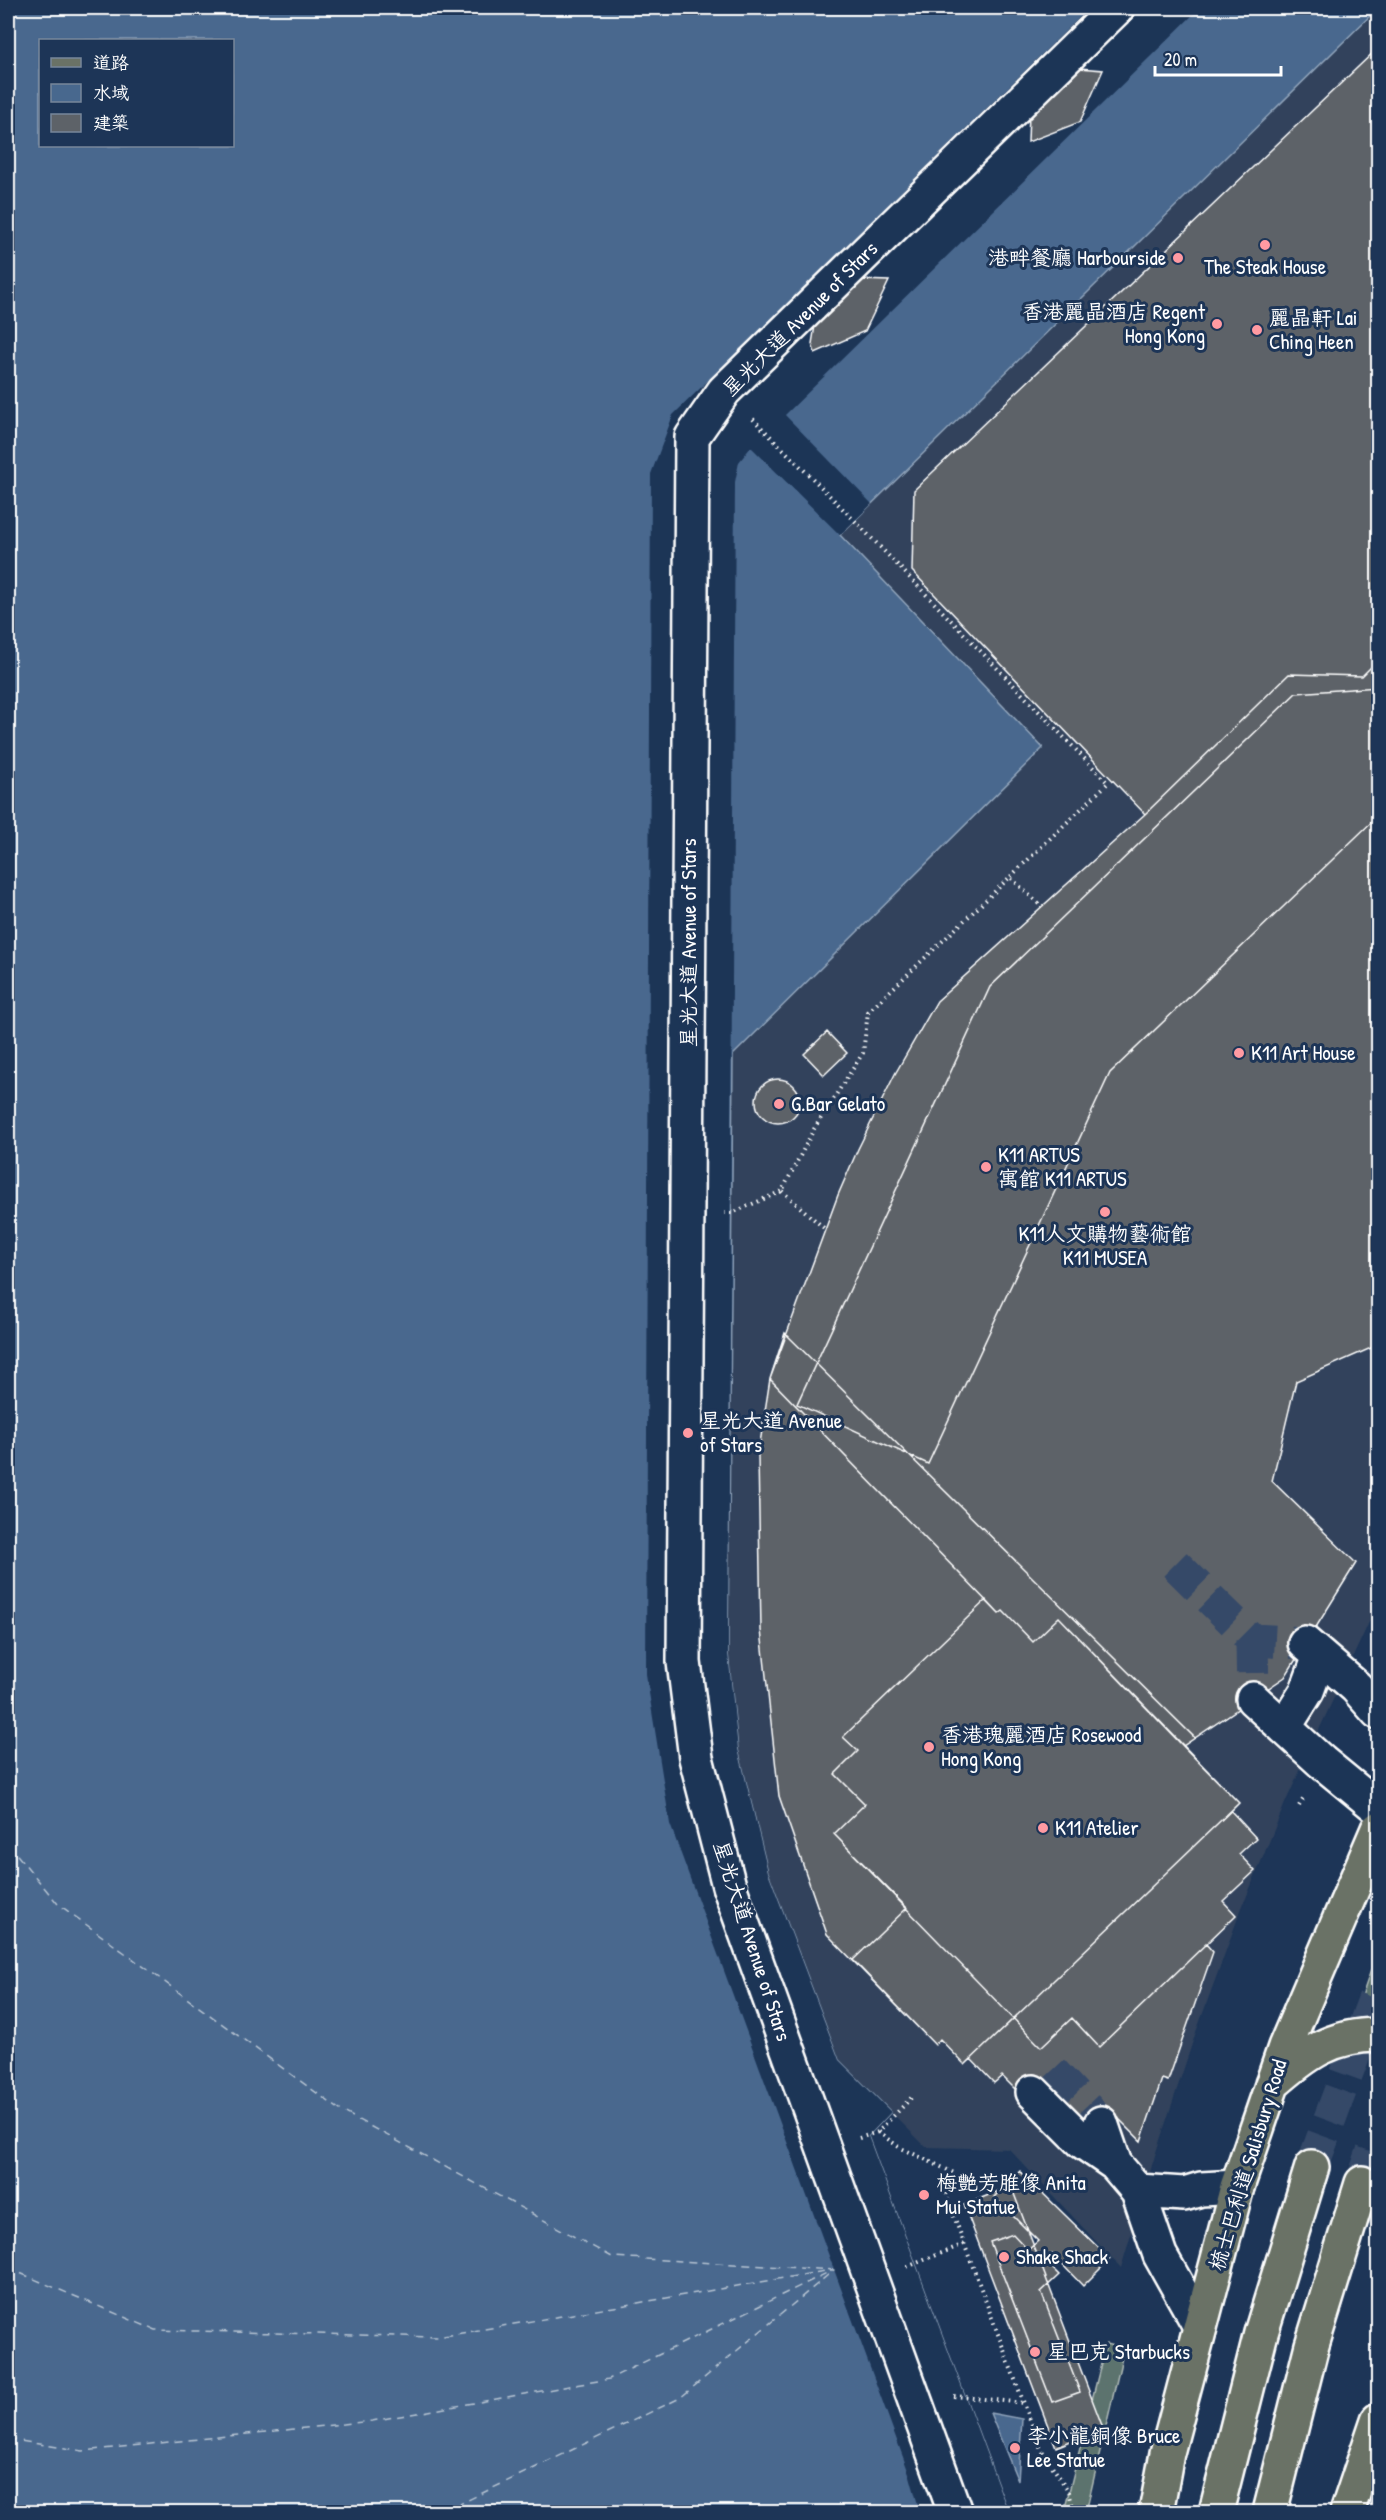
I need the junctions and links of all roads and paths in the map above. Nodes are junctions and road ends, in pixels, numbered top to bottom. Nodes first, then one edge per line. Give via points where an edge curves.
1 (1117, 8) edge
2 (724, 391) junction
3 (1010, 877) junction
4 (1042, 906) dead end
5 (782, 1191) junction
6 (687, 1214) junction
7 (825, 1229) dead end
8 (1378, 1640) edge
9 (1376, 1645) dead end
10 (1252, 1699) dead end
11 (1378, 1712) edge
12 (1285, 1726) junction
13 (1378, 1808) edge
14 (1378, 1830) edge
15 (1378, 2035) edge
16 (1272, 2084) junction
17 (1033, 2092) dead end
18 (912, 2097) dead end
19 (1101, 2123) tunnel mouth
20 (878, 2132) junction
21 (868, 2136) dead end
22 (1115, 2164) junction
23 (1312, 2167) tunnel mouth
24 (1362, 2184) tunnel mouth
25 (1237, 2187) junction
26 (1138, 2191) junction
27 (964, 2244) junction
28 (930, 2258) dead end
29 (1200, 2326) junction
30 (987, 2399) dead end
31 (1024, 2403) junction
32 (1378, 2420) edge
33 (956, 2512) edge
34 (1072, 2512) edge
35 (1156, 2512) edge
36 (1216, 2512) edge
37 (1270, 2512) edge
38 (1347, 2512) edge

1 - 2 street, 星光大道 Avenue of Stars
2 - 3 path via 855,520 1108,783
2 - 6 street, 星光大道 Avenue of Stars via 692,437
3 - 4 path
3 - 5 path via 868,1011 863,1053 814,1129
5 - 6 path via 732,1213
5 - 7 path
6 - 33 street, 星光大道 Avenue of Stars via 684,1662 696,1758 729,1886
8 - 9 path
10 - 12 street
11 - 12 street via 1313,1650 1307,1691
12 - 13 street
14 - 16 main road, 梳士巴利道 Salisbury Road via 1306,1994
15 - 16 main road via 1342,2037 1300,2059
16 - 25 main road, 梳士巴利道 Salisbury Road
17 - 22 street via 1083,2142
18 - 20 path
19 - 22 street
20 - 21 path
20 - 27 path via 899,2147 954,2173 946,2195
22 - 26 street
23 - 36 main road via 1261,2333
24 - 37 main road via 1312,2345
25 - 26 street via 1184,2194
25 - 29 main road, 梳士巴利道 Salisbury Road
26 - 29 street via 1160,2255
27 - 28 path
27 - 31 path
29 - 35 main road, 梳士巴利道 Salisbury Road
30 - 31 path
31 - 34 path via 1041,2449 1069,2492
32 - 38 main road

